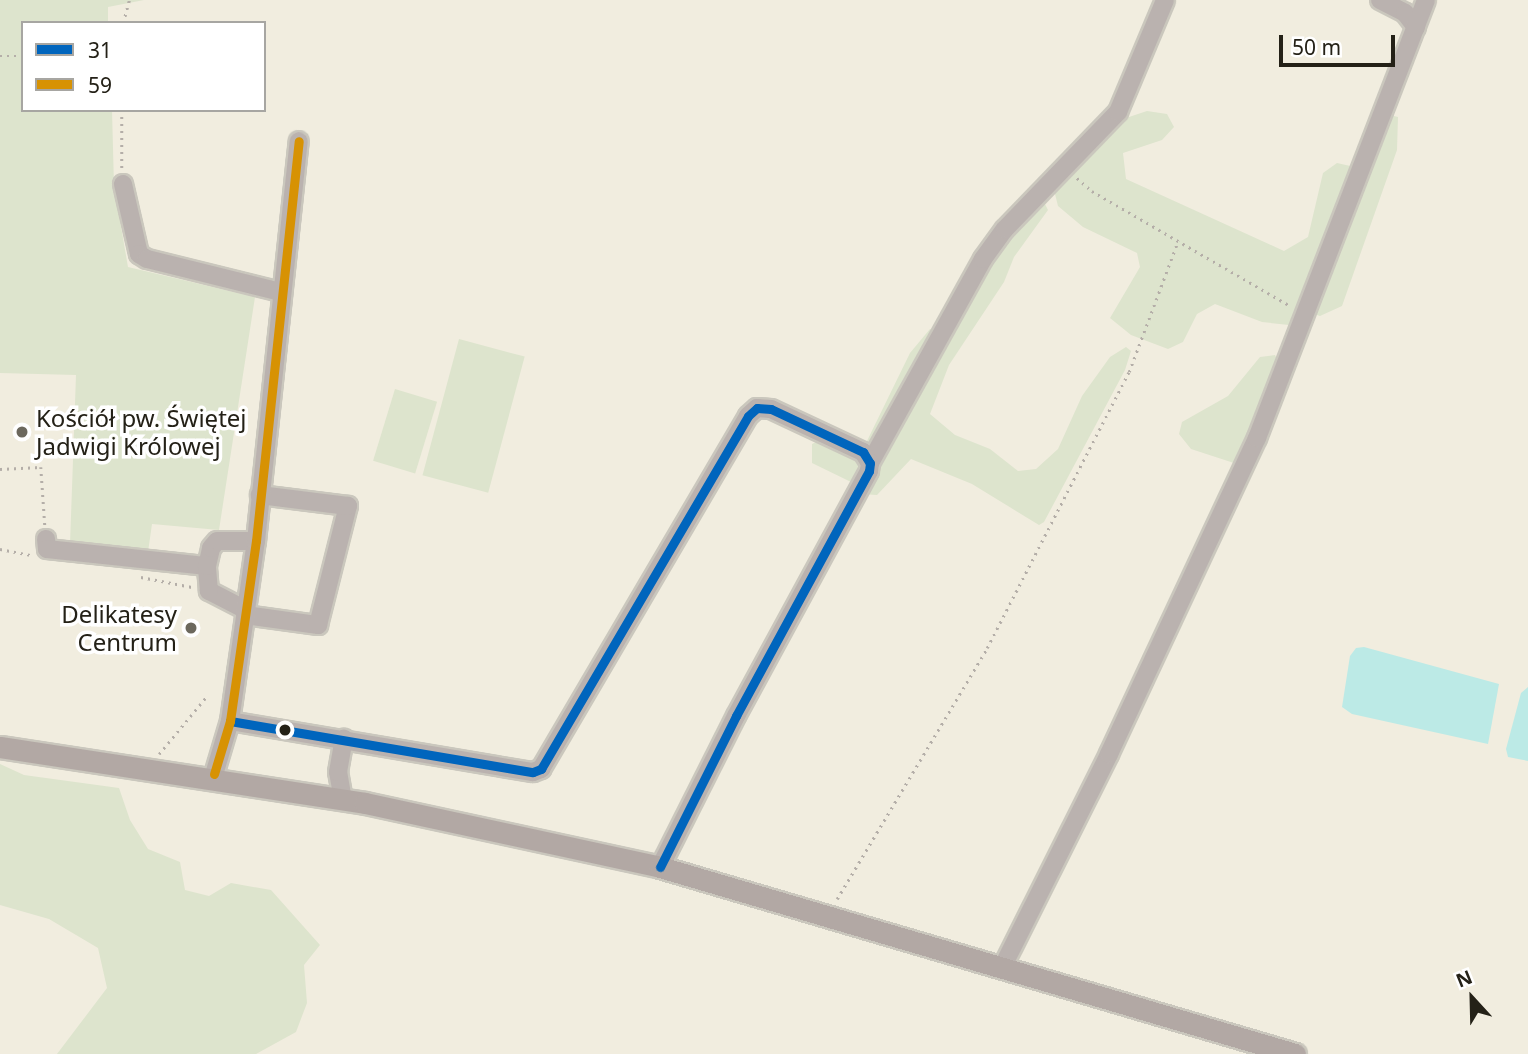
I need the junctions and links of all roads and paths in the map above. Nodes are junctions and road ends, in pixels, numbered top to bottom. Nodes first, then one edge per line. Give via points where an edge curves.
1 (129, 0) edge
2 (1165, 0) edge
3 (1380, 0) edge
4 (1426, 0) edge
5 (124, 21) edge
6 (1416, 27) junction
7 (0, 56) edge
8 (21, 56) edge
9 (122, 112) edge
10 (299, 141) dead end
11 (1067, 168) junction
12 (122, 184) joint
13 (1178, 241) junction
14 (280, 292) junction
15 (1305, 314) junction
16 (870, 463) junction
17 (0, 468) edge
18 (260, 495) junction
19 (46, 539) joint
20 (256, 541) junction
21 (207, 566) junction
22 (245, 613) junction
23 (207, 695) dead end
24 (230, 721) junction
25 (344, 739) junction
26 (0, 747) edge
27 (146, 752) dead end
28 (213, 778) junction
29 (343, 800) junction
30 (660, 867) junction
31 (828, 914) junction
32 (1003, 966) junction
33 (1295, 1054) edge

1 - 5 path
2 - 11 street via 1118,112
3 - 6 street via 1405,13
4 - 6 street
6 - 15 street
7 - 8 path
9 - 12 path
10 - 14 street
11 - 13 path via 1092,191
11 - 16 street via 1005,229 983,259
12 - 14 street via 139,254
13 - 15 path
13 - 31 path via 1129,372 987,648
14 - 18 street
15 - 32 street via 1208,549
16 - 25 street via 863,452 771,409 757,408 748,416 541,769 533,772
16 - 30 street
17 - 19 path via 41,467
18 - 20 street
18 - 22 street via 348,506 318,625
19 - 21 street via 47,549
20 - 21 street via 217,541
20 - 22 street
21 - 22 street via 209,591
22 - 24 street
23 - 27 path via 159,754
24 - 25 street
24 - 28 street
25 - 29 street via 338,772
26 - 28 main road
28 - 29 main road
29 - 30 main road
30 - 31 main road
31 - 32 main road
32 - 33 main road

